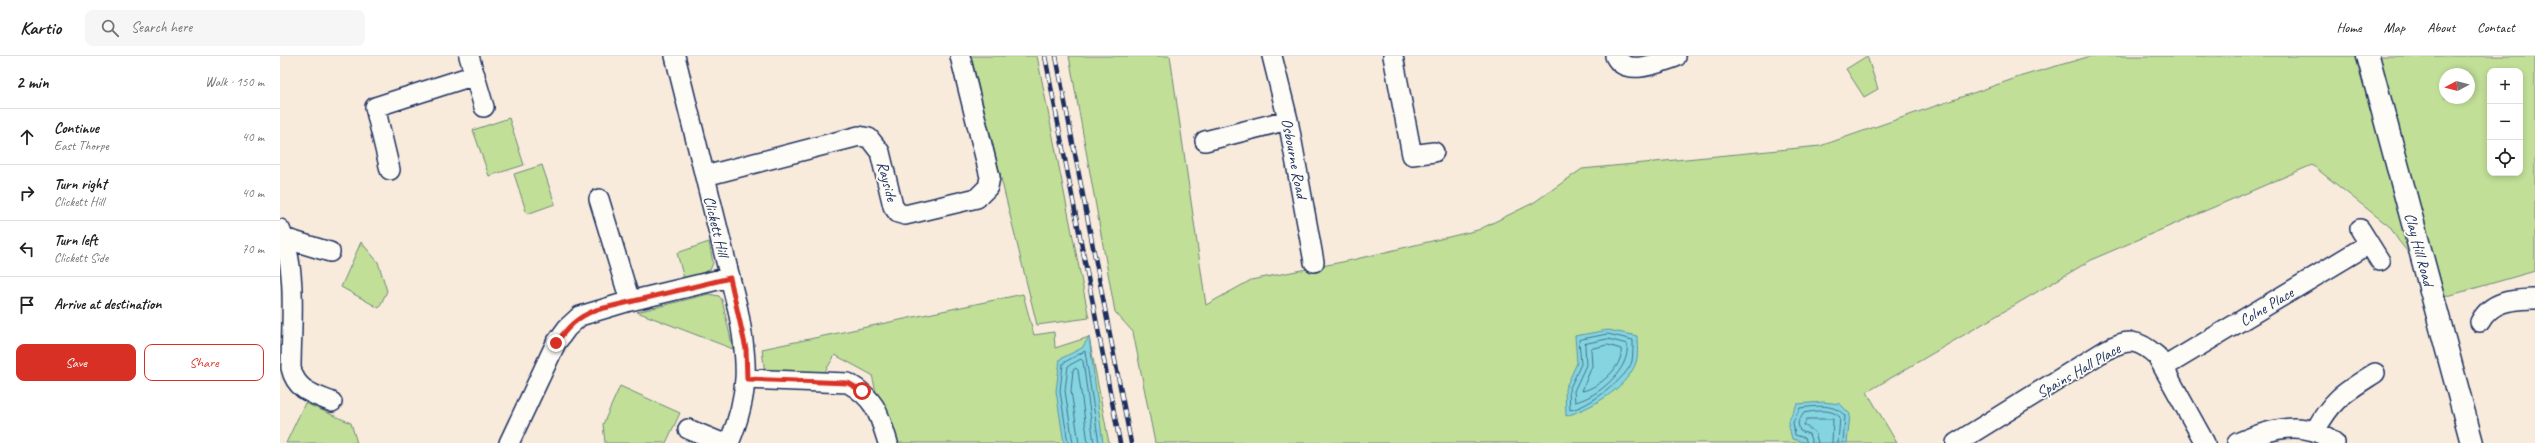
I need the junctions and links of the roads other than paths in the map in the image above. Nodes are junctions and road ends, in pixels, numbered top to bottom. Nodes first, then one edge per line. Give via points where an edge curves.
1 (470, 56) edge
2 (675, 56) edge
3 (960, 56) edge
4 (1272, 56) edge
5 (1393, 56) edge
6 (1615, 56) edge
7 (1676, 56) edge
8 (2368, 56) edge
9 (475, 75) junction
10 (484, 107) dead end
11 (1288, 120) junction
12 (1205, 141) dead end
13 (1434, 152) dead end
14 (390, 170) dead end
15 (705, 176) junction
16 (599, 199) dead end
17 (282, 234) edge
18 (330, 252) dead end
19 (1314, 262) dead end
20 (2380, 262) dead end
21 (730, 278) junction
22 (2535, 299) edge
23 (630, 301) junction
24 (2480, 322) dead end
25 (2164, 367) junction
26 (2375, 373) dead end
27 (747, 379) junction
28 (332, 402) dead end
29 (688, 429) dead end
30 (2316, 431) junction
31 (509, 443) edge
32 (722, 443) edge
33 (729, 443) edge
34 (888, 443) edge
35 (1956, 443) edge
36 (2205, 443) edge
37 (2237, 443) edge
38 (2335, 443) edge
39 (2472, 443) edge

1 - 9 street
2 - 15 street, Clickett Hill
3 - 15 street, Rayside via 990,177 988,187 977,198 905,216 898,213 893,206 880,152 869,138 859,136
4 - 11 street, Osbourne Road
5 - 13 street via 1412,156
6 - 7 street via 1624,65 1634,67
8 - 39 street, Clay Hill Road
9 - 10 street
9 - 14 street via 375,107
11 - 12 street
11 - 19 street, Osbourne Road
15 - 21 street, Clickett Hill
16 - 23 street
17 - 18 street
17 - 28 street via 291,278 293,377 303,390
20 - 25 street, Colne Place via 2364,237
21 - 23 street
21 - 27 street, Clickett Hill via 746,349
22 - 24 street via 2510,301 2493,306
23 - 31 street via 580,316 567,328 556,343
25 - 35 street, Spains Hall Place via 2145,345 2133,341 2119,343
25 - 36 street, Spains Hall Place
26 - 30 street via 2339,396 2328,409
27 - 33 street, Clickett Hill via 738,421
27 - 34 street via 848,383 873,401
29 - 32 street
30 - 37 street via 2282,427
30 - 38 street

